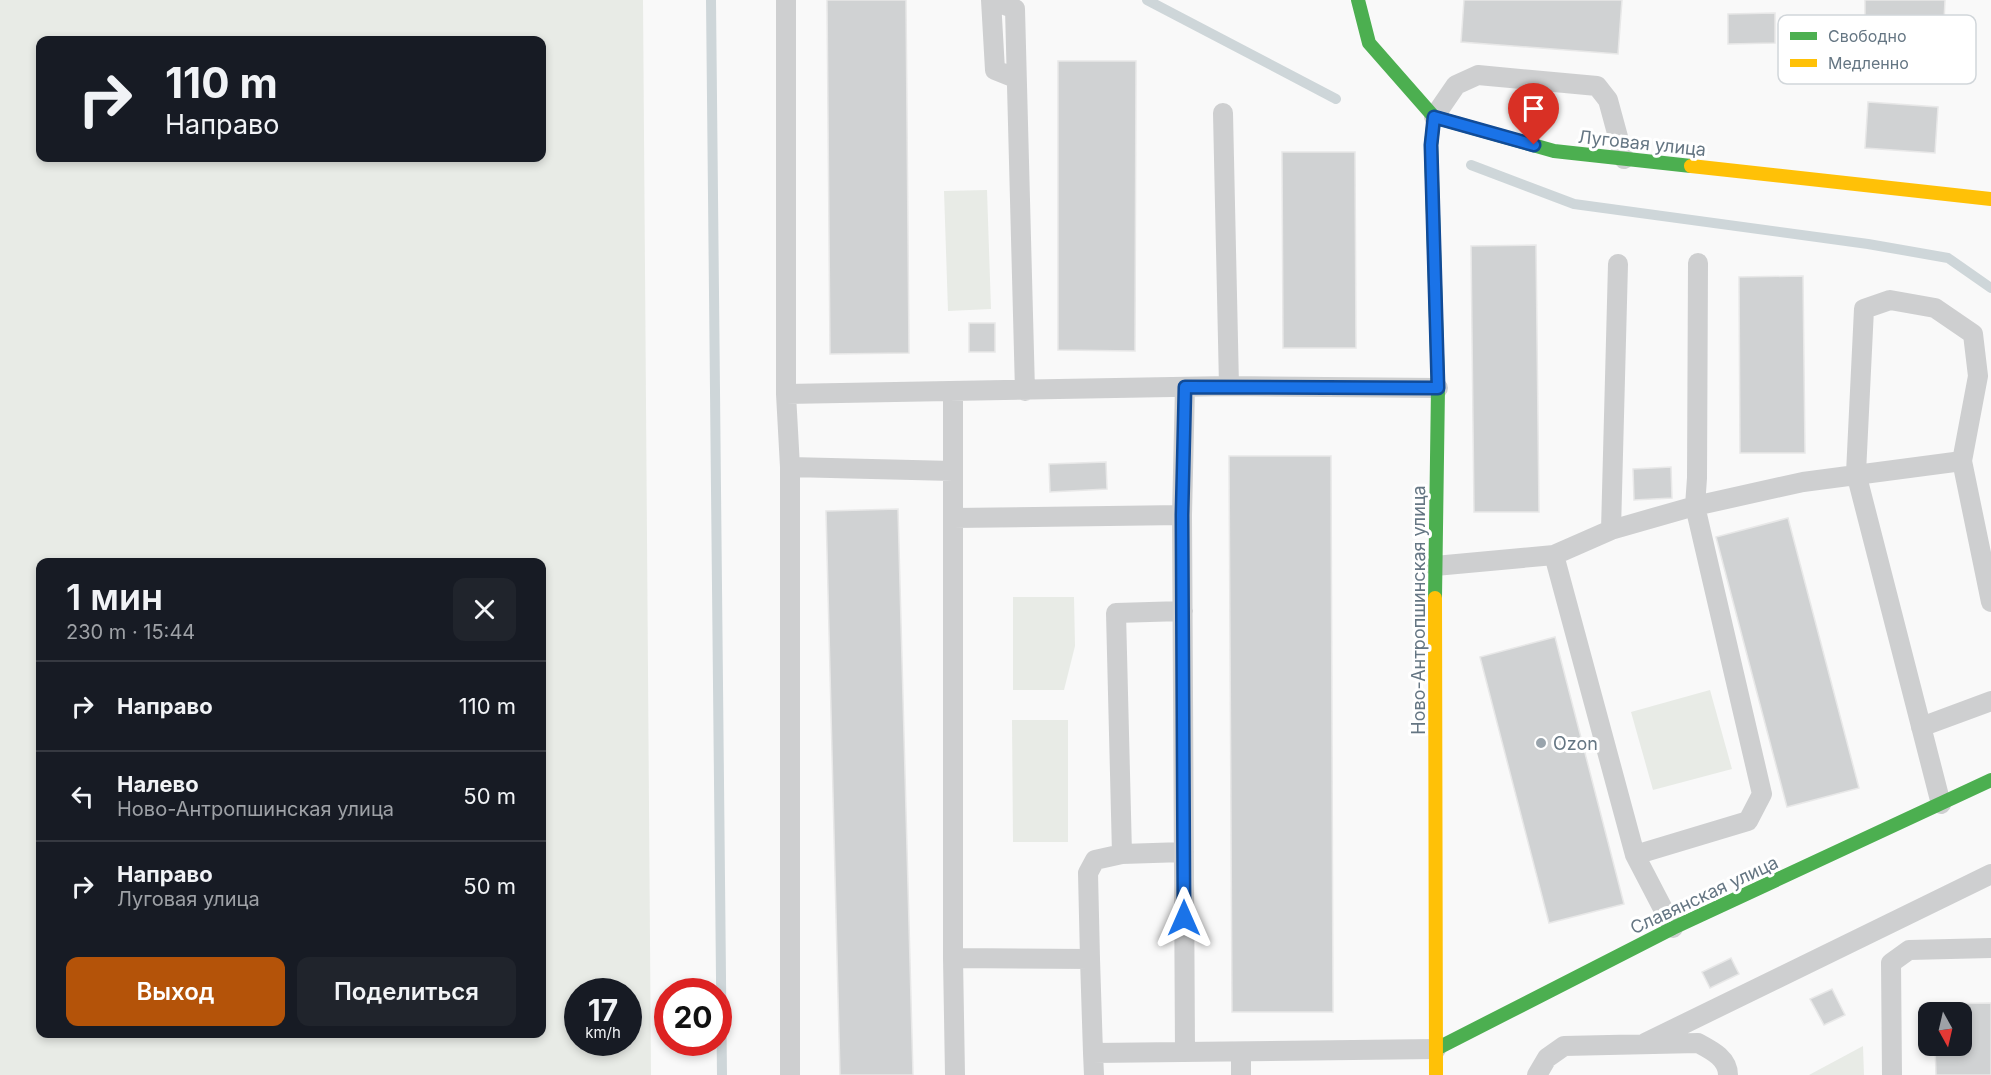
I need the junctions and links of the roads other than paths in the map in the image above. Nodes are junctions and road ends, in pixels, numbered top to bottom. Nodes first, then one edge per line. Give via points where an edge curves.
1 (786, 0) edge
2 (1358, 0) edge
3 (1015, 78) dead end
4 (1223, 113) dead end
5 (1434, 117) junction
6 (1624, 159) junction
7 (1991, 199) edge
8 (1698, 263) dead end
9 (1618, 264) dead end
10 (1229, 386) junction
11 (1185, 387) junction
12 (1438, 388) junction
13 (953, 391) junction
14 (1025, 391) junction
15 (786, 394) junction
16 (1962, 461) junction
17 (790, 467) junction
18 (953, 471) junction
19 (1856, 473) junction
20 (1695, 506) junction
21 (1182, 515) junction
22 (953, 518) junction
23 (1611, 530) junction
24 (1554, 555) junction
25 (1435, 567) junction
26 (1991, 602) edge
27 (1183, 611) junction
28 (1991, 701) edge
29 (1921, 728) junction
30 (1991, 780) edge
31 (1941, 804) junction
32 (1184, 852) junction
33 (1122, 854) junction
34 (1635, 855) junction
35 (1991, 874) edge
36 (1673, 928) junction
37 (1875, 933) junction
38 (1991, 948) edge
39 (952, 958) junction
40 (1090, 959) junction
41 (1891, 963) junction
42 (1645, 1043) junction
43 (1436, 1049) junction
44 (1185, 1051) junction
45 (1240, 1052) junction
46 (1093, 1053) junction
47 (790, 1075) edge
48 (955, 1075) edge
49 (1094, 1075) edge
50 (1241, 1075) edge
51 (1436, 1075) edge
52 (1536, 1075) edge
53 (1728, 1075) edge
54 (1892, 1075) edge

1 - 15 lane
2 - 5 street via 1369,43
3 - 14 lane
4 - 10 lane
5 - 6 street, Луговая улица via 1554,151
5 - 6 lane via 1456,85 1478,75 1597,86 1608,100
5 - 12 street, Ново-Антропшинская улица via 1431,145
6 - 7 street, Луговая улица
8 - 20 lane
9 - 23 lane
10 - 11 lane
10 - 12 lane
11 - 14 lane
11 - 21 lane
12 - 25 street, Ново-Антропшинская улица
13 - 14 lane
13 - 15 lane
13 - 18 lane
15 - 17 lane
16 - 19 lane
16 - 19 lane via 1978,376 1973,334 1935,308 1890,300 1864,309
16 - 26 lane
17 - 18 lane
17 - 47 lane
18 - 22 lane
19 - 20 lane
19 - 29 lane
20 - 23 lane
20 - 34 lane via 1762,794 1748,821
21 - 22 lane
21 - 27 lane
22 - 39 lane
23 - 24 lane
24 - 25 lane
24 - 34 lane
25 - 43 street, Ново-Антропшинская улица
27 - 32 lane
27 - 33 lane via 1116,613
28 - 29 lane
29 - 31 lane
30 - 31 street, Славянская улица
31 - 36 street, Славянская улица
32 - 33 lane
32 - 44 lane
33 - 40 lane via 1095,860 1088,873
34 - 36 lane
35 - 37 lane
36 - 43 street, Славянская улица
37 - 41 lane
37 - 42 lane
38 - 41 lane via 1909,950
39 - 40 lane
39 - 48 lane
40 - 46 lane
41 - 54 lane
42 - 52 lane via 1564,1046 1547,1058
42 - 53 lane via 1698,1043 1717,1053
43 - 45 lane
43 - 51 street, Ново-Антропшинская улица
44 - 45 lane
44 - 46 lane
45 - 50 lane
46 - 49 lane

